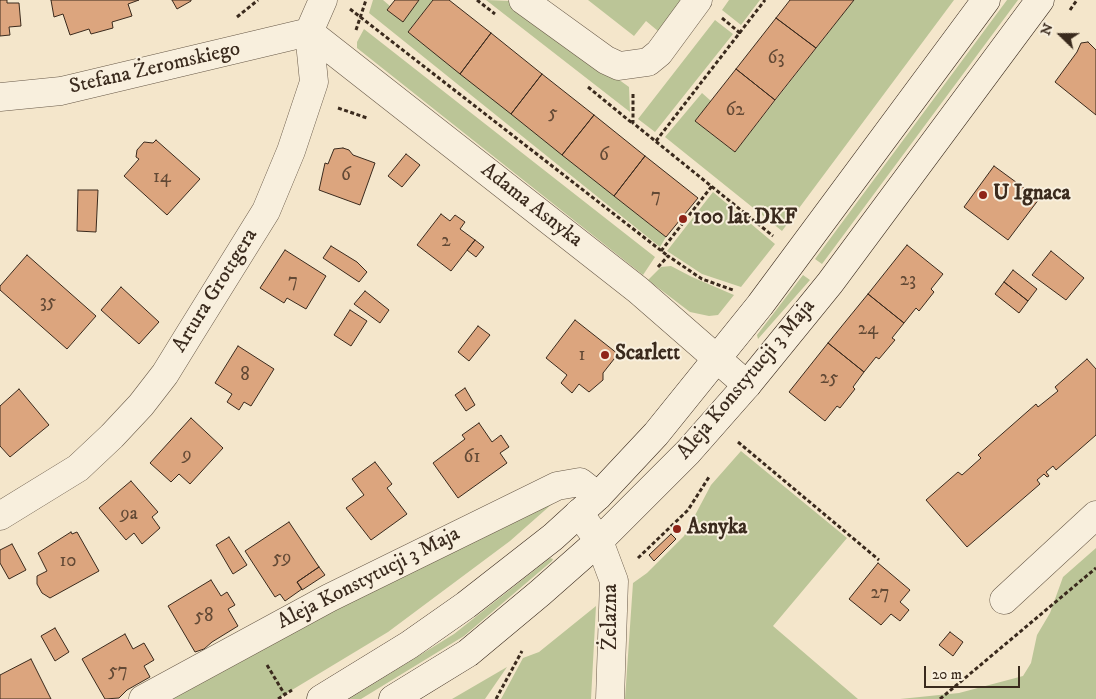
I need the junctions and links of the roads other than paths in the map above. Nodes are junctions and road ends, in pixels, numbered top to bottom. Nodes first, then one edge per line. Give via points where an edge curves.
1 (524, 0) edge
2 (698, 0) edge
3 (986, 0) edge
4 (1040, 0) edge
5 (334, 3) edge
6 (309, 32) junction
7 (0, 97) edge
8 (717, 360) junction
9 (747, 385) junction
10 (588, 505) junction
11 (1096, 515) edge
12 (0, 516) edge
13 (599, 541) junction
14 (1004, 600) dead end
15 (144, 699) edge
16 (321, 699) edge
17 (392, 699) edge
18 (610, 699) edge

1 - 2 street via 618,66 648,62 659,53
3 - 8 street, Aleja Konstytucji 3 Maja
4 - 9 street, Aleja Konstytucji 3 Maja via 830,283
5 - 6 street, Artura Grottgera
6 - 7 street, Stefana Żeromskiego via 61,91
6 - 8 street, Adama Asnyka via 638,290
6 - 12 street, Artura Grottgera via 314,82 292,151 266,211 164,374 135,412 78,468
8 - 9 street, Adama Asnyka
8 - 10 street, Aleja Konstytucji 3 Maja via 656,434
9 - 13 street, Aleja Konstytucji 3 Maja via 688,452
10 - 13 street, Żelazna
10 - 15 street, Aleja Konstytucji 3 Maja via 580,482 557,486 329,598
10 - 16 street, Aleja Konstytucji 3 Maja via 553,537 466,605 409,645
11 - 14 street
13 - 17 street, Aleja Konstytucji 3 Maja via 468,653
13 - 18 street, Żelazna via 612,571 615,591

